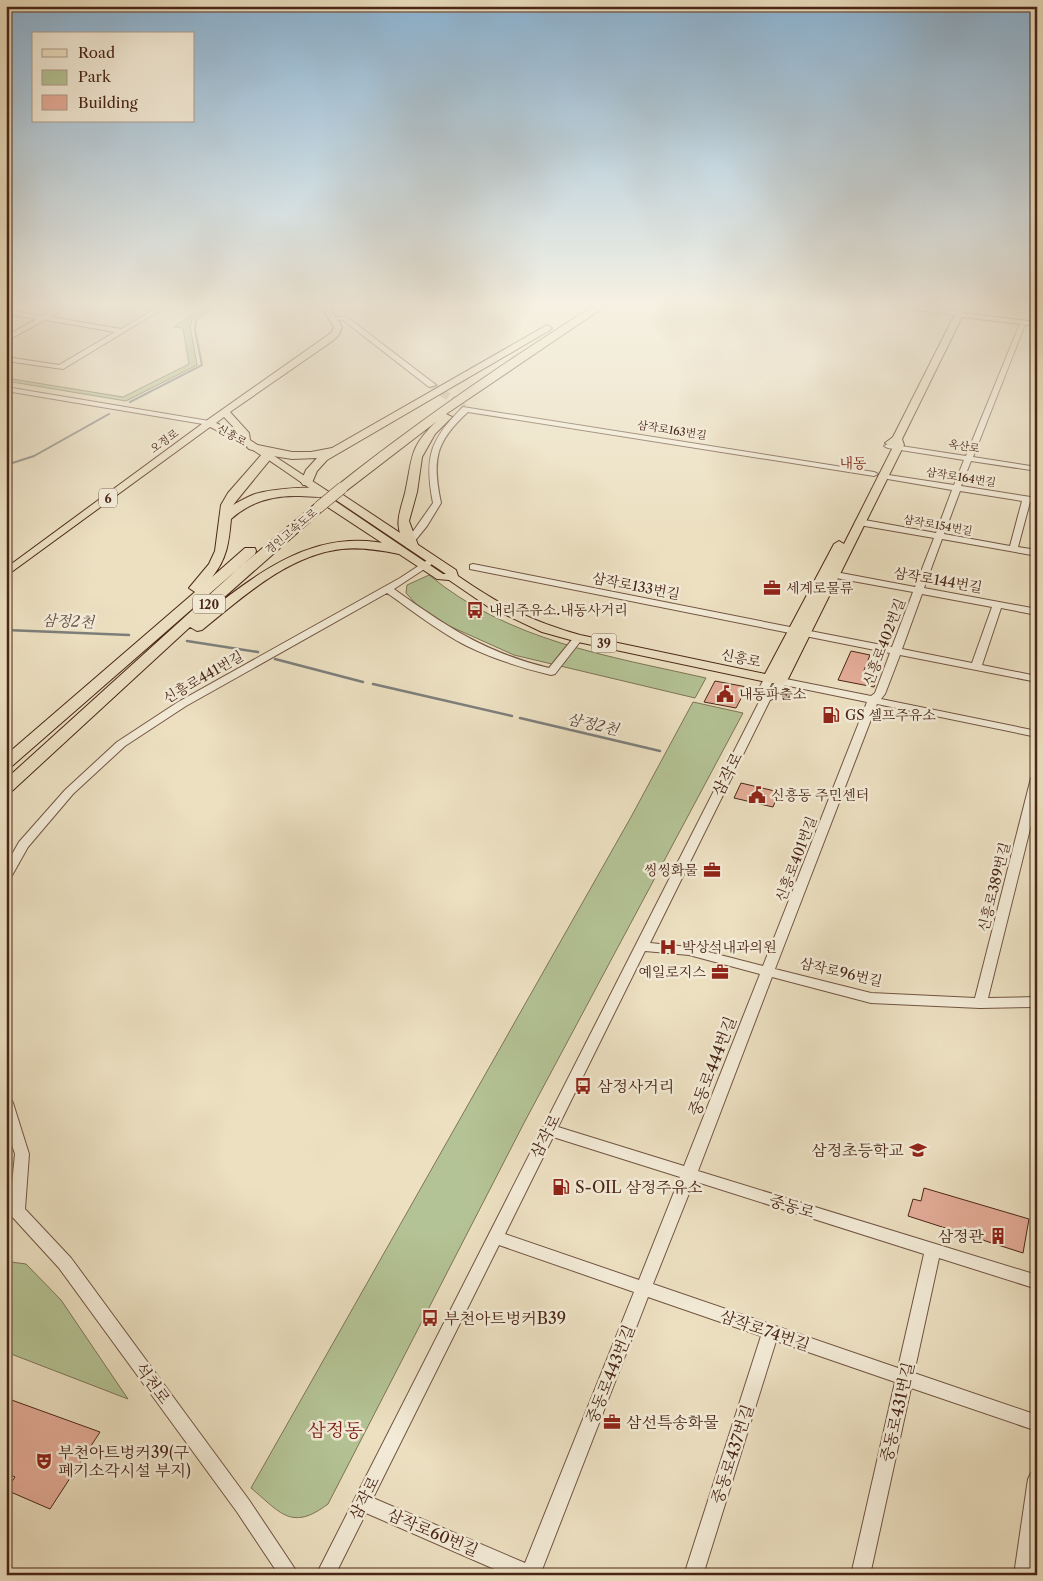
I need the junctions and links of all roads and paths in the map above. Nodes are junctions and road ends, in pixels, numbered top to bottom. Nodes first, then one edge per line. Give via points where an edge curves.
1 (273, 379) edge
2 (424, 379) edge
3 (459, 379) edge
4 (473, 379) edge
5 (487, 379) edge
6 (498, 379) edge
7 (927, 379) edge
8 (1000, 379) edge
9 (432, 385) tunnel mouth
10 (6, 388) edge
11 (225, 412) junction
12 (209, 423) junction
13 (248, 444) junction
14 (894, 444) junction
15 (341, 448) junction
16 (267, 456) junction
17 (968, 458) junction
18 (1037, 469) edge
19 (878, 475) junction
20 (307, 482) junction
21 (337, 486) junction
22 (957, 487) junction
23 (324, 494) junction
24 (1027, 499) junction
25 (1037, 500) edge
26 (314, 504) junction
27 (224, 518) junction
28 (859, 522) junction
29 (939, 536) junction
30 (412, 543) junction
31 (1013, 549) junction
32 (399, 550) junction
33 (1037, 553) edge
34 (428, 563) junction
35 (473, 568) dead end
36 (6, 573) edge
37 (829, 574) junction
38 (388, 588) junction
39 (918, 591) junction
40 (997, 605) junction
41 (1037, 612) edge
42 (158, 630) junction
43 (800, 632) junction
44 (578, 638) junction
45 (896, 651) junction
46 (976, 667) junction
47 (1037, 679) edge
48 (775, 680) junction
49 (873, 700) junction
50 (101, 702) junction
51 (1037, 734) edge
52 (6, 763) edge
53 (1037, 778) edge
54 (6, 788) edge
55 (6, 876) edge
56 (641, 946) junction
57 (768, 972) junction
58 (1037, 1002) edge
59 (980, 1003) junction
60 (6, 1103) edge
61 (9, 1124) edge
62 (548, 1130) junction
63 (689, 1174) junction
64 (12, 1205) edge
65 (494, 1237) junction
66 (933, 1250) junction
67 (1037, 1282) edge
68 (644, 1289) junction
69 (771, 1332) junction
70 (906, 1378) junction
71 (1037, 1423) edge
72 (1037, 1478) edge
73 (362, 1502) junction
74 (530, 1574) edge
75 (290, 1575) edge
76 (325, 1575) edge
77 (693, 1575) edge
78 (860, 1575) edge
79 (1023, 1575) edge

1 - 11 main road, 오정로 / 6
2 - 9 street
3 - 15 highway
4 - 21 highway, 경인고속도로 / 120 via 397,432
5 - 21 highway, 경인고속도로 / 120
6 - 30 highway via 458,406 421,446 403,521
7 - 14 main road, 삼작로
8 - 17 street, 신흥로402번길
10 - 12 street, 신흥로
11 - 12 main road, 오정로 / 6
11 - 13 main road via 246,435
12 - 13 main road, 신흥로 / 39
12 - 36 main road, 오정로 / 6
13 - 15 highway via 290,456
13 - 16 main road, 신흥로 / 39
14 - 17 street, 옥산로
14 - 19 main road, 삼작로
15 - 20 highway via 318,464
16 - 20 main road, 신흥로 / 39
16 - 27 highway via 232,496
17 - 18 street, 옥산로
17 - 22 street, 신흥로402번길
19 - 22 street, 삼작로164번길
19 - 28 main road, 삼작로
19 - 30 street, 삼작로163번길 via 465,408 433,448 432,484 436,503
19 - 37 main road, 삼작로
20 - 23 main road, 신흥로 / 39
21 - 26 highway, 경인고속도로 / 120, bridge
22 - 24 street, 삼작로164번길
22 - 29 street, 신흥로402번길
23 - 27 highway via 265,494 244,502
23 - 30 main road, 신흥로 / 39 via 339,497
23 - 32 main road, 신흥로 / 39 via 327,502
24 - 25 street, 삼작로164번길
24 - 31 street
26 - 42 highway, 경인고속도로 / 120
26 - 50 highway, 경인고속도로 / 120
27 - 42 highway via 223,544 214,565
28 - 29 street, 삼작로154번길
28 - 37 main road, 삼작로
29 - 31 street, 삼작로154번길
29 - 39 street, 신흥로402번길
30 - 34 main road, 신흥로 / 39
31 - 33 street, 삼작로154번길
32 - 34 main road, 신흥로 / 39
32 - 50 highway via 342,545 318,549 292,559 228,603
34 - 38 street, 신흥로441번길
34 - 44 main road, 신흥로 / 39 via 440,577 452,578 491,604 517,617
35 - 43 street, 삼작로133번길
37 - 39 street, 삼작로144번길
37 - 43 main road, 삼작로
38 - 44 street via 470,644 505,659 551,672
38 - 55 street, 신흥로441번길 via 182,704 121,744 69,792 22,845
39 - 40 street, 삼작로144번길
39 - 45 street, 신흥로402번길
40 - 41 street, 삼작로144번길
40 - 46 street
42 - 52 highway, 경인고속도로 / 120
43 - 45 street, 삼작로133번길
43 - 48 main road, 삼작로
44 - 48 main road, 신흥로 / 39
45 - 46 street, 삼작로133번길
45 - 49 street, 신흥로402번길 via 880,694
46 - 47 street, 삼작로133번길
48 - 49 street, 신흥로
48 - 56 street, 삼작로 via 774,695 766,698
49 - 51 street, 신흥로
49 - 57 street, 신흥로401번길
50 - 54 highway, 경인고속도로 / 120
53 - 59 street, 신흥로389번길
56 - 57 street, 삼작로96번길 via 689,951
56 - 62 street, 삼작로
57 - 59 street, 삼작로96번길 via 871,998
57 - 63 street, 중동로444번길
58 - 59 street, 삼작로96번길
60 - 61 street
61 - 64 street via 22,1154
62 - 63 street, 중동로
62 - 65 street, 삼작로
63 - 66 street, 중동로
63 - 68 street, 중동로443번길
64 - 75 street, 석천로 via 91,1297
65 - 68 street, 삼작로74번길
65 - 73 street, 삼작로
66 - 67 street, 중동로
66 - 70 street, 중동로431번길
68 - 69 street, 삼작로74번길
68 - 74 street, 중동로443번길
69 - 70 street, 삼작로74번길
69 - 77 street, 중동로437번길
70 - 71 street, 삼작로74번길
70 - 78 street, 중동로431번길
72 - 79 street
73 - 74 street, 삼작로60번길
73 - 76 street, 삼작로

